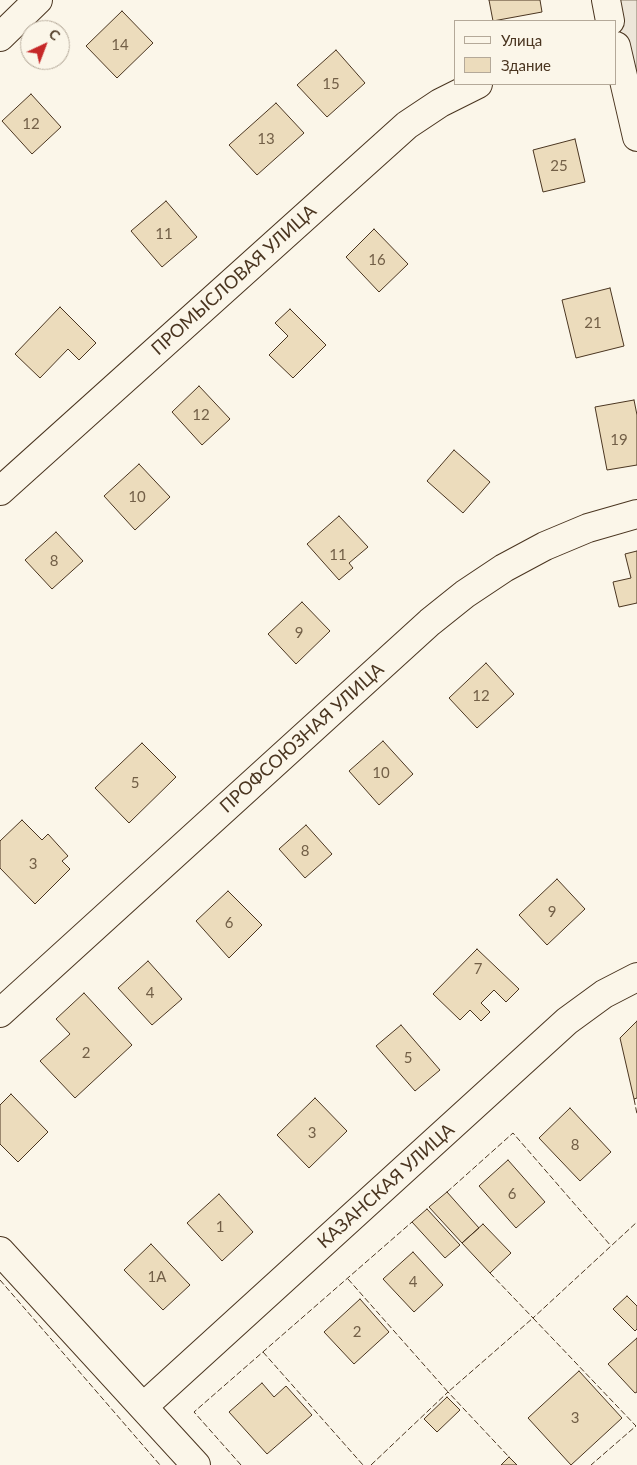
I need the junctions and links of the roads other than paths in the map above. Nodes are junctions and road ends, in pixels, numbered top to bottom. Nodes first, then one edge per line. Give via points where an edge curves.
1 (38, 0) edge
2 (606, 0) edge
3 (610, 20) edge
4 (0, 37) edge
5 (617, 53) edge
6 (476, 85) edge
7 (637, 137) edge
8 (0, 491) edge
9 (637, 514) edge
10 (637, 977) edge
11 (0, 1013) edge
12 (0, 1251) edge
13 (143, 1407) junction
14 (196, 1465) edge

1 - 4 street
2 - 3 street
5 - 7 street
6 - 8 street, ПРОМЫСЛОВАЯ УЛИЦА via 407,125
9 - 11 street, ПРОФСОЮЗНАЯ УЛИЦА via 588,528 545,546 465,594
10 - 13 street, КАЗАНСКАЯ УЛИЦА via 604,994 567,1021
12 - 13 street
13 - 14 street

